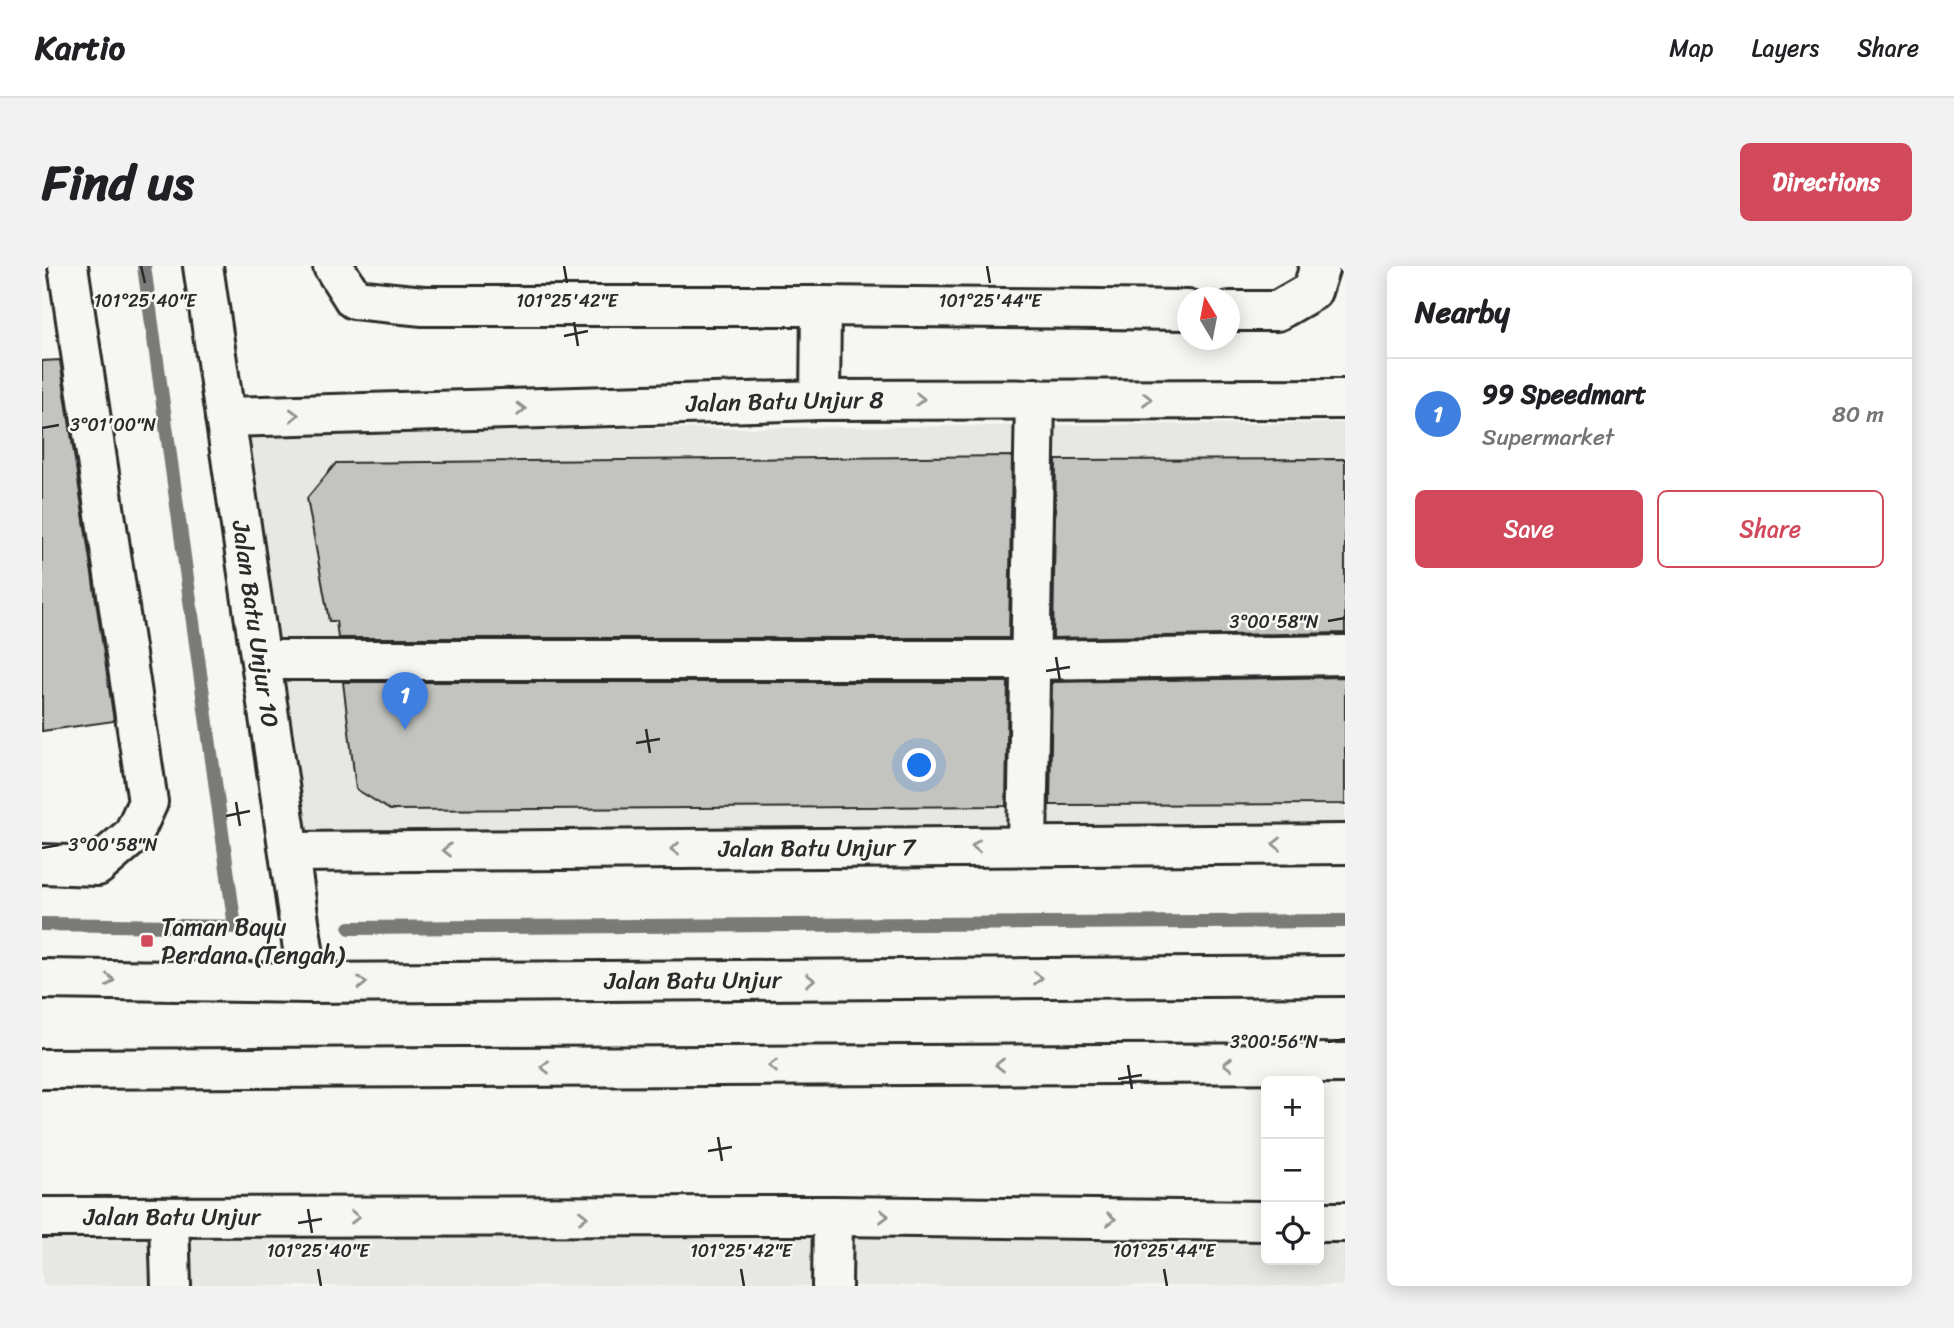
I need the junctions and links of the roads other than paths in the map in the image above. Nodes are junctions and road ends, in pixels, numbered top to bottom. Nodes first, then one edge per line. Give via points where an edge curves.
1 (68, 266) edge
2 (203, 266) edge
3 (333, 266) edge
4 (1320, 266) edge
5 (821, 306) junction
6 (1177, 310) edge
7 (1240, 311) edge
8 (1035, 398) junction
9 (1345, 399) edge
10 (820, 400) junction
11 (225, 417) junction
12 (1345, 655) edge
13 (261, 660) junction
14 (1031, 660) junction
15 (1345, 844) edge
16 (1027, 846) junction
17 (289, 852) junction
18 (42, 864) edge
19 (1345, 976) edge
20 (42, 979) edge
21 (308, 983) junction
22 (1345, 1063) edge
23 (42, 1069) edge
24 (832, 1216) junction
25 (42, 1217) edge
26 (169, 1218) junction
27 (1261, 1221) edge
28 (1324, 1222) edge
29 (1345, 1222) edge
30 (171, 1286) edge
31 (832, 1286) edge

1 - 18 street via 148,802 133,835 97,866
2 - 11 street, Jalan Batu Unjur 10
3 - 5 street via 354,299 423,306
4 - 7 street via 1312,290 1277,311
5 - 6 street
5 - 10 street
8 -> 9 street, Jalan Batu Unjur 8
10 -> 8 street, Jalan Batu Unjur 8
8 - 14 street
11 -> 10 street, Jalan Batu Unjur 8
11 - 13 street, Jalan Batu Unjur 10
12 - 14 street
13 - 14 street
13 - 17 street, Jalan Batu Unjur 10
14 - 16 street
15 -> 16 street, Jalan Batu Unjur 7
16 -> 17 street, Jalan Batu Unjur 7
17 - 21 street, Jalan Batu Unjur 10
21 -> 19 street, Jalan Batu Unjur
20 -> 21 street, Jalan Batu Unjur
22 -> 23 street
26 -> 24 street, Jalan Batu Unjur
24 -> 27 street, Jalan Batu Unjur
24 - 31 street
25 - 26 street, Jalan Batu Unjur
26 - 30 street
28 - 29 street

